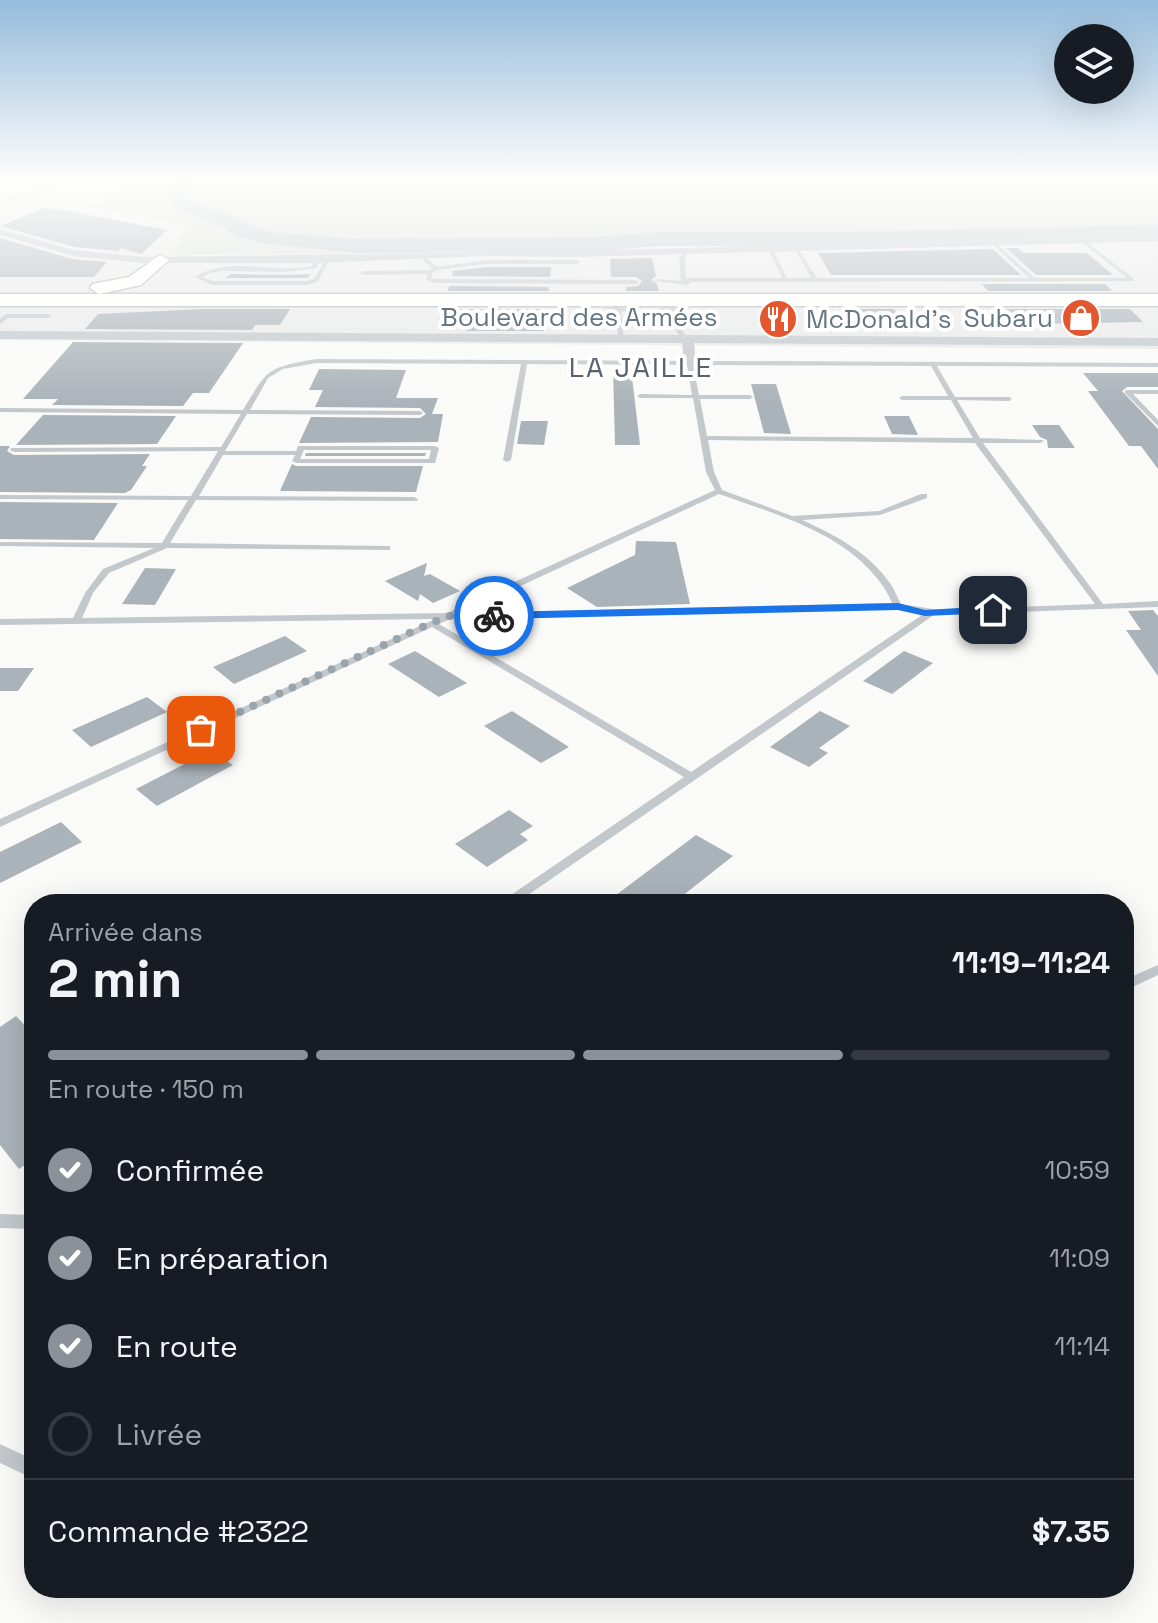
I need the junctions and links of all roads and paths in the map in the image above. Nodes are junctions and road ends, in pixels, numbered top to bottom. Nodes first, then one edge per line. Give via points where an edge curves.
1 (86, 255) edge
2 (457, 255) edge
3 (517, 255) edge
4 (622, 255) edge
5 (684, 255) edge
6 (773, 255) edge
7 (800, 255) edge
8 (1007, 255) edge
9 (1101, 255) edge
10 (423, 257) junction
11 (578, 258) junction
12 (320, 262) junction
13 (156, 264) junction
14 (433, 270) junction
15 (363, 273) dead end
16 (785, 280) junction
17 (815, 280) junction
18 (1034, 280) junction
19 (657, 281) dead end
20 (636, 282) dead end
21 (686, 282) junction
22 (293, 284) junction
23 (575, 284) junction
24 (0, 290) edge
25 (356, 291) junction
26 (895, 292) junction
27 (1158, 292) edge
28 (408, 295) junction
29 (807, 299) junction
30 (0, 300) edge
31 (1158, 300) edge
32 (609, 308) junction
33 (681, 308) junction
34 (653, 310) dead end
35 (635, 311) dead end
36 (48, 316) dead end
37 (0, 322) edge
38 (0, 335) edge
39 (622, 340) junction
40 (688, 340) junction
41 (1158, 342) edge
42 (524, 363) junction
43 (690, 364) junction
44 (1158, 365) edge
45 (934, 366) junction
46 (1158, 392) edge
47 (640, 396) dead end
48 (698, 397) junction
49 (750, 397) dead end
50 (902, 398) dead end
51 (953, 398) junction
52 (1009, 399) dead end
53 (0, 410) edge
54 (245, 411) junction
55 (420, 413) dead end
56 (1158, 424) edge
57 (703, 438) junction
58 (977, 440) junction
59 (1040, 441) dead end
60 (14, 450) dead end
61 (221, 451) junction
62 (300, 453) junction
63 (507, 460) dead end
64 (719, 491) junction
65 (924, 496) dead end
66 (0, 497) edge
67 (191, 499) junction
68 (414, 499) dead end
69 (789, 518) junction
70 (0, 544) edge
71 (164, 547) junction
72 (387, 548) dead end
73 (1099, 604) junction
74 (1158, 604) edge
75 (898, 606) junction
76 (932, 613) junction
77 (449, 616) junction
78 (76, 621) junction
79 (0, 622) edge
80 (431, 623) junction
81 (692, 777) junction
82 (0, 823) edge
83 (522, 894) edge
84 (1158, 970) edge
85 (1134, 981) edge
86 (0, 1221) edge
87 (24, 1222) edge
88 (0, 1453) edge
89 (24, 1465) edge

1 - 13 street
2 - 10 street
3 - 11 street
4 - 11 street
5 - 21 lane
6 - 16 lane
7 - 17 lane
8 - 18 lane
9 - 18 lane via 1132,280
10 - 12 street
10 - 14 lane
11 - 14 lane
11 - 23 lane
12 - 13 street
12 - 22 lane via 316,280
12 - 22 lane via 306,272 232,273 219,278
12 - 22 lane via 300,270 220,271 198,277 212,283
13 - 24 highway via 135,281 111,287
13 - 25 highway via 156,275 197,287
14 - 15 lane
14 - 23 lane via 433,281
16 - 17 lane
16 - 21 lane
17 - 18 lane
19 - 21 lane
20 - 23 lane
21 - 26 highway via 716,288
23 - 28 highway
24 - 25 highway
25 - 28 highway
26 - 27 highway
26 - 28 highway
28 - 29 highway
28 - 30 highway
28 - 32 highway
29 - 31 highway
29 - 33 highway
32 - 35 lane
32 - 39 lane
33 - 34 lane
33 - 40 lane via 680,333
36 - 37 lane via 6,316
38 - 39 street, Boulevard des Armées
39 - 40 street, Boulevard des Armées
40 - 41 street, Boulevard des Armées
40 - 43 street
42 - 43 lane
42 - 54 lane via 316,361 281,367 266,377
42 - 63 lane
43 - 45 lane
43 - 48 lane
44 - 45 lane
45 - 51 lane
46 - 56 lane via 1127,392
47 - 48 lane
48 - 49 lane
48 - 57 lane
50 - 51 lane
51 - 52 lane
51 - 58 lane
53 - 54 lane
54 - 55 lane
54 - 61 lane
57 - 58 lane
57 - 64 lane
58 - 59 lane
58 - 73 lane
60 - 61 lane
61 - 62 lane
61 - 67 lane
62 - 62 lane via 296,461 432,461 435,448 301,448
64 - 69 lane
64 - 77 lane
65 - 69 lane via 880,513
66 - 67 lane
67 - 68 lane
67 - 71 lane
69 - 75 lane via 870,562
70 - 71 lane
71 - 72 lane
71 - 78 lane via 106,571
73 - 74 lane
73 - 76 lane
75 - 76 lane
75 - 77 lane
76 - 81 lane
77 - 78 lane
77 - 80 lane
78 - 79 lane
80 - 81 lane
80 - 82 lane
81 - 83 lane
84 - 85 lane
86 - 87 lane
88 - 89 lane

